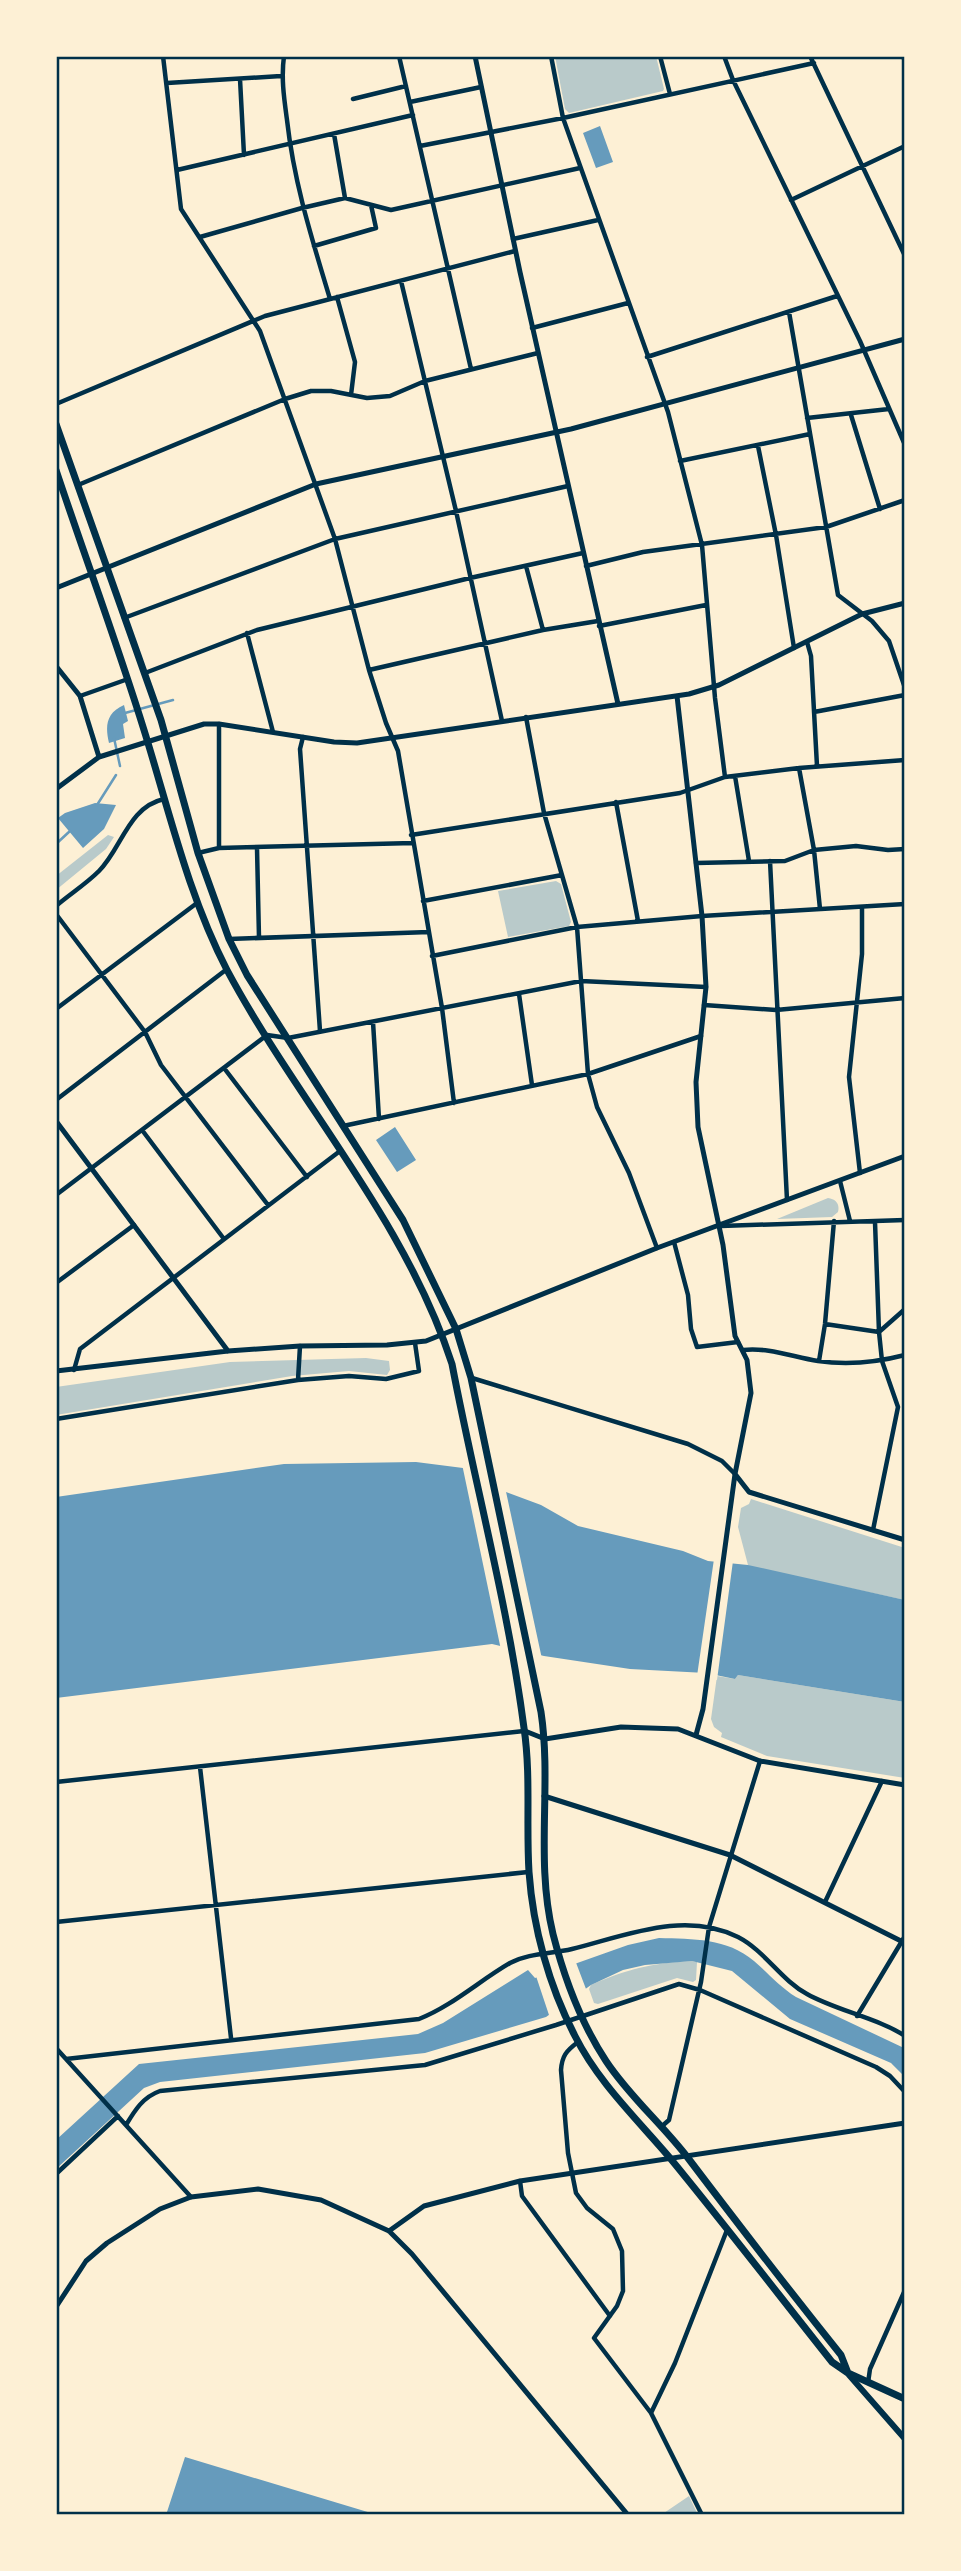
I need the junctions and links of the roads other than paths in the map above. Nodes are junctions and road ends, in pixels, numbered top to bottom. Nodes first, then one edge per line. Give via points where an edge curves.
1 (163, 56) edge
2 (284, 56) edge
3 (399, 56) edge
4 (475, 56) edge
5 (551, 56) edge
6 (660, 56) edge
7 (724, 56) edge
8 (810, 56) edge
9 (814, 63) junction
10 (281, 76) junction
11 (240, 79) junction
12 (733, 80) junction
13 (167, 83) junction
14 (406, 86) junction
15 (481, 87) junction
16 (670, 94) junction
17 (353, 99) dead end
18 (410, 102) junction
19 (413, 115) junction
20 (563, 118) junction
21 (490, 132) junction
22 (334, 134) junction
23 (290, 144) junction
24 (420, 146) junction
25 (905, 146) edge
26 (244, 155) junction
27 (862, 166) junction
28 (580, 168) junction
29 (177, 170) junction
30 (501, 184) junction
31 (345, 198) junction
32 (432, 200) junction
33 (791, 200) junction
34 (371, 205) junction
35 (302, 208) junction
36 (598, 220) junction
37 (199, 237) junction
38 (513, 239) junction
39 (314, 246) junction
40 (515, 251) junction
41 (905, 256) edge
42 (448, 268) junction
43 (401, 281) junction
44 (837, 296) junction
45 (337, 297) junction
46 (330, 299) junction
47 (628, 303) junction
48 (789, 312) junction
49 (254, 321) junction
50 (532, 328) junction
51 (905, 339) edge
52 (864, 350) junction
53 (538, 353) junction
54 (647, 358) junction
55 (798, 367) junction
56 (471, 369) junction
57 (425, 381) junction
58 (351, 395) junction
59 (285, 399) junction
60 (56, 404) edge
61 (663, 404) junction
62 (889, 409) junction
63 (851, 415) junction
64 (807, 418) junction
65 (56, 424) edge
66 (556, 432) junction
67 (810, 434) junction
68 (905, 445) edge
69 (758, 446) junction
70 (443, 455) junction
71 (680, 461) junction
72 (56, 470) edge
73 (316, 484) junction
74 (77, 486) junction
75 (568, 486) junction
76 (905, 500) edge
77 (880, 509) junction
78 (456, 511) junction
79 (826, 527) junction
80 (776, 535) junction
81 (335, 539) junction
82 (702, 545) junction
83 (583, 553) junction
84 (526, 566) junction
85 (586, 566) junction
86 (106, 567) junction
87 (91, 573) junction
88 (470, 578) junction
89 (56, 588) edge
90 (905, 603) edge
91 (706, 604) junction
92 (354, 606) junction
93 (862, 614) junction
94 (124, 618) junction
95 (598, 623) junction
96 (544, 630) junction
97 (247, 633) junction
98 (807, 642) junction
99 (486, 644) junction
100 (794, 648) junction
101 (56, 666) edge
102 (369, 670) junction
103 (146, 676) junction
104 (129, 683) junction
105 (713, 687) junction
106 (905, 688) edge
107 (905, 695) edge
108 (80, 696) junction
109 (677, 696) junction
110 (618, 704) junction
111 (814, 712) junction
112 (526, 717) junction
113 (502, 721) junction
114 (219, 724) junction
115 (273, 732) junction
116 (165, 736) junction
117 (303, 737) junction
118 (393, 739) junction
119 (148, 742) junction
120 (99, 757) junction
121 (905, 760) edge
122 (817, 766) junction
123 (799, 768) junction
124 (735, 776) junction
125 (725, 777) junction
126 (68, 780) junction
127 (56, 781) edge
128 (56, 789) edge
129 (689, 790) junction
130 (165, 799) junction
131 (616, 802) junction
132 (544, 813) junction
133 (411, 835) junction
134 (413, 843) junction
135 (306, 846) junction
136 (219, 848) junction
137 (257, 848) junction
138 (905, 849) edge
139 (814, 850) junction
140 (198, 853) junction
141 (749, 861) junction
142 (770, 861) junction
143 (696, 863) junction
144 (562, 875) junction
145 (423, 901) junction
146 (197, 903) junction
147 (905, 904) edge
148 (56, 906) edge
149 (862, 907) junction
150 (820, 909) junction
151 (771, 912) junction
152 (56, 914) edge
153 (702, 916) junction
154 (638, 922) junction
155 (577, 927) junction
156 (429, 932) junction
157 (313, 937) junction
158 (260, 938) junction
159 (229, 939) junction
160 (432, 956) junction
161 (227, 970) junction
162 (101, 975) junction
163 (581, 981) junction
164 (706, 987) junction
165 (519, 994) junction
166 (905, 998) edge
167 (856, 1002) junction
168 (704, 1005) junction
169 (442, 1008) junction
170 (56, 1009) edge
171 (776, 1010) junction
172 (373, 1022) junction
173 (145, 1031) junction
174 (320, 1031) junction
175 (267, 1035) junction
176 (701, 1036) junction
177 (288, 1038) junction
178 (224, 1068) junction
179 (588, 1074) junction
180 (532, 1085) junction
181 (186, 1097) junction
182 (56, 1100) edge
183 (454, 1103) junction
184 (379, 1119) junction
185 (56, 1121) edge
186 (343, 1126) junction
187 (142, 1130) junction
188 (340, 1151) junction
189 (905, 1156) edge
190 (91, 1168) junction
191 (860, 1172) junction
192 (307, 1177) junction
193 (840, 1181) junction
194 (56, 1195) edge
195 (787, 1200) junction
196 (268, 1205) junction
197 (905, 1220) edge
198 (834, 1221) junction
199 (850, 1222) junction
200 (875, 1222) junction
201 (134, 1224) junction
202 (719, 1226) junction
203 (224, 1239) junction
204 (674, 1242) junction
205 (657, 1248) junction
206 (174, 1278) junction
207 (56, 1283) edge
208 (905, 1309) edge
209 (825, 1324) junction
210 (456, 1329) junction
211 (878, 1332) junction
212 (443, 1335) junction
213 (738, 1342) junction
214 (415, 1343) junction
215 (300, 1346) junction
216 (743, 1350) junction
217 (228, 1351) junction
218 (905, 1355) edge
219 (819, 1361) junction
220 (882, 1361) junction
221 (74, 1370) junction
222 (56, 1371) edge
223 (471, 1378) junction
224 (298, 1380) junction
225 (898, 1407) junction
226 (905, 1408) edge
227 (56, 1417) edge
228 (735, 1474) junction
229 (873, 1530) junction
230 (905, 1540) edge
231 (525, 1731) junction
232 (696, 1735) junction
233 (545, 1739) junction
234 (760, 1761) junction
235 (200, 1767) junction
236 (882, 1780) junction
237 (56, 1782) edge
238 (905, 1785) edge
239 (544, 1796) junction
240 (730, 1855) junction
241 (529, 1872) junction
242 (825, 1902) junction
243 (215, 1904) junction
244 (56, 1922) edge
245 (709, 1927) junction
246 (904, 1940) edge
247 (558, 1951) junction
248 (544, 1954) junction
249 (700, 1990) junction
250 (581, 2013) junction
251 (857, 2016) junction
252 (567, 2018) junction
253 (905, 2036) edge
254 (231, 2038) junction
255 (578, 2042) junction
256 (56, 2049) edge
257 (65, 2059) junction
258 (905, 2092) edge
259 (118, 2116) junction
260 (905, 2123) edge
261 (126, 2124) junction
262 (661, 2127) junction
263 (685, 2155) junction
264 (670, 2158) junction
265 (572, 2172) junction
266 (56, 2174) edge
267 (520, 2181) junction
268 (191, 2197) junction
269 (727, 2230) junction
270 (389, 2231) junction
271 (905, 2290) edge
272 (56, 2307) edge
273 (610, 2316) junction
274 (848, 2373) junction
275 (868, 2383) junction
276 (905, 2399) edge
277 (651, 2413) junction
278 (905, 2439) edge
279 (628, 2515) edge
280 (702, 2515) edge

1 - 13 street
2 - 10 street
3 - 14 street
4 - 15 street
5 - 20 street
6 - 16 street
7 - 12 street
8 - 9 street
9 - 12 street
9 - 27 street
10 - 11 street
10 - 23 street
11 - 13 street
11 - 26 street
12 - 16 street
12 - 33 street
13 - 29 street
14 - 17 street
14 - 18 street
15 - 18 street
15 - 21 street
16 - 20 street
18 - 19 street
19 - 22 street
19 - 24 street
20 - 21 street
20 - 28 street
21 - 24 street
21 - 30 street
22 - 23 street
22 - 31 street
23 - 26 street
23 - 35 street
24 - 32 street
25 - 27 street
26 - 29 street
27 - 33 street
27 - 41 street
28 - 30 street
28 - 36 street
29 - 37 street via 181,209
30 - 32 street
30 - 38 street
31 - 34 street
31 - 35 street
32 - 34 street via 391,210
32 - 42 street
33 - 44 street
34 - 39 street via 376,228
35 - 37 street
35 - 39 street
36 - 38 street
36 - 47 street
37 - 49 street
38 - 40 street
39 - 46 street
40 - 42 street
40 - 50 street
42 - 43 street
42 - 56 street
43 - 45 street
43 - 57 street
44 - 48 street
44 - 52 street
45 - 46 street
45 - 58 street via 355,362
46 - 49 street
47 - 50 street
47 - 54 street
48 - 54 street
48 - 55 street
49 - 59 street
49 - 60 street
50 - 53 street
51 - 52 street
52 - 55 street
52 - 62 street
53 - 56 street
53 - 66 street
54 - 61 street
55 - 61 street
55 - 64 street
56 - 57 street
57 - 58 street via 390,396
57 - 70 street
58 - 59 street via 311,391
59 - 73 street
59 - 74 street
61 - 66 street
61 - 71 street
62 - 63 street
62 - 68 street
63 - 64 street
63 - 77 street
64 - 67 street
65 - 74 highway
66 - 70 street
66 - 75 street
67 - 69 street
67 - 79 street
69 - 71 street
69 - 80 street
70 - 73 street
70 - 78 street
71 - 82 street
72 - 87 highway
73 - 81 street
73 - 86 street
74 - 86 highway
75 - 78 street
75 - 83 street
76 - 77 street
77 - 79 street
78 - 81 street
78 - 88 street
79 - 80 street
79 - 93 street via 838,595
80 - 82 street
80 - 100 street
81 - 92 street
81 - 94 street
82 - 85 street via 643,552
82 - 91 street
83 - 84 street
83 - 85 street
84 - 88 street
84 - 96 street
85 - 95 street
86 - 87 street
86 - 94 highway
87 - 89 street
87 - 104 highway
88 - 92 street
88 - 99 street
90 - 93 street
91 - 95 street
91 - 105 street
92 - 97 street
92 - 102 street
93 - 98 street
93 - 106 street via 889,641
94 - 103 highway
95 - 96 street
95 - 110 street
96 - 99 street
97 - 103 street
97 - 115 street
98 - 100 street
98 - 111 street
99 - 102 street
99 - 113 street
100 - 105 street
101 - 108 street
102 - 118 street
103 - 116 highway
104 - 108 street
104 - 119 highway
105 - 109 street
105 - 125 street
107 - 111 street
108 - 120 street
109 - 110 street
109 - 129 street
110 - 112 street
111 - 122 street
112 - 113 street
112 - 132 street
113 - 118 street
114 - 115 street
114 - 116 street
114 - 136 street
115 - 117 street
116 - 119 street
116 - 140 highway
117 - 118 street via 357,743
117 - 135 street
118 - 133 street
119 - 120 street
119 - 130 highway
120 - 126 street
121 - 122 street
122 - 123 street
123 - 124 street
123 - 139 street
124 - 125 street
124 - 141 street
125 - 129 street
126 - 127 street
126 - 128 street
129 - 131 street
129 - 143 street
130 - 146 highway
130 - 148 street via 138,813 101,869
131 - 132 street
131 - 154 street
132 - 133 street
132 - 144 street
133 - 134 street
134 - 135 street
134 - 145 street
135 - 137 street
135 - 157 street
136 - 137 street
136 - 140 street
137 - 158 street
138 - 139 street via 856,846
139 - 142 street via 785,861
139 - 150 street
140 - 159 highway
141 - 142 street
141 - 143 street
142 - 151 street
143 - 153 street
144 - 145 street
144 - 155 street
145 - 156 street
146 - 161 highway
146 - 162 street
147 - 149 street
149 - 150 street
149 - 167 street
150 - 151 street
151 - 153 street
151 - 171 street
152 - 162 street
153 - 154 street
153 - 164 street
154 - 155 street
155 - 160 street
155 - 163 street
156 - 157 street
156 - 160 street
157 - 158 street
157 - 174 street
158 - 159 street
159 - 177 highway
160 - 169 street
161 - 173 street
161 - 175 highway
162 - 170 street
162 - 173 street
163 - 164 street
163 - 165 street
163 - 179 street
164 - 168 street
165 - 169 street
165 - 180 street
166 - 167 street
167 - 171 street
167 - 191 street via 849,1077
168 - 171 street
168 - 176 street
169 - 172 street
169 - 183 street
171 - 195 street
172 - 174 street
172 - 184 street
173 - 181 street via 161,1065
173 - 182 street
174 - 177 street
175 - 177 street
175 - 178 street
175 - 188 highway
176 - 179 street
176 - 202 street via 698,1127
177 - 186 highway
178 - 181 street
178 - 192 street
179 - 180 street
179 - 205 street via 597,1107 629,1173
180 - 183 street
181 - 187 street
181 - 196 street
183 - 184 street
184 - 186 street
185 - 190 street
186 - 210 highway via 403,1220
187 - 190 street
187 - 203 street
188 - 192 street
188 - 212 highway via 401,1247
189 - 191 street
190 - 194 street
190 - 201 street
191 - 193 street
192 - 196 street
193 - 195 street
193 - 199 street
195 - 202 street
196 - 203 street
197 - 200 street
198 - 199 street
198 - 202 street
198 - 209 street
199 - 200 street
200 - 211 street
201 - 206 street
201 - 207 street
202 - 204 street
202 - 213 street
203 - 206 street
204 - 205 street
204 - 213 street via 697,1348
205 - 210 street
206 - 217 street
206 - 221 street via 80,1349
208 - 211 street
209 - 211 street
209 - 219 street
210 - 212 street
210 - 223 highway
211 - 220 street
212 - 214 street
212 - 231 highway via 515,1663
213 - 216 street
214 - 215 street
214 - 224 street via 419,1371 386,1379
215 - 217 street
215 - 224 street
216 - 219 street
216 - 228 street via 751,1393
217 - 221 street
218 - 220 street
219 - 220 street
220 - 225 street
221 - 222 street
223 - 228 street via 688,1444 722,1461
223 - 233 highway
224 - 227 street
225 - 226 street
225 - 229 street
228 - 229 street via 749,1492
228 - 232 street
229 - 230 street
231 - 233 street
231 - 235 street
231 - 241 highway
232 - 233 street via 671,1728 621,1727
232 - 234 street
233 - 239 highway
234 - 236 street
234 - 240 street
235 - 237 street
235 - 243 street
236 - 238 street
236 - 242 street
239 - 240 street
239 - 247 highway via 546,1889
240 - 242 street
240 - 245 street
241 - 243 street
241 - 248 highway
242 - 246 street
243 - 244 street
243 - 254 street
245 - 247 street via 638,1929
245 - 249 street
245 - 251 street via 755,1947 806,1994
246 - 251 street
247 - 248 street
247 - 250 highway
248 - 252 highway
248 - 254 street via 512,1962 419,2019
249 - 250 street via 679,1984
249 - 258 street via 876,2067
249 - 262 street via 669,2120
250 - 252 street
250 - 262 highway via 606,2060
251 - 253 street
252 - 255 highway
252 - 261 street via 425,2065 160,2091 136,2108
254 - 257 street
255 - 264 highway
255 - 265 street via 562,2057 561,2070
256 - 257 street
257 - 259 street
259 - 261 street
259 - 266 street
260 - 263 street
261 - 268 street
262 - 263 highway
263 - 264 street
263 - 274 highway via 841,2355
264 - 265 street
264 - 269 highway
265 - 267 street
265 - 273 street via 581,2201 613,2229 622,2251 623,2291
267 - 270 street via 424,2206
267 - 273 street via 522,2196
268 - 270 street via 258,2189 321,2200
268 - 272 street via 160,2209 107,2243 86,2261
269 - 274 highway via 832,2362
269 - 277 street
270 - 279 street
271 - 275 street
273 - 277 street via 594,2337
274 - 275 highway
274 - 278 main road
275 - 276 highway
277 - 280 street

